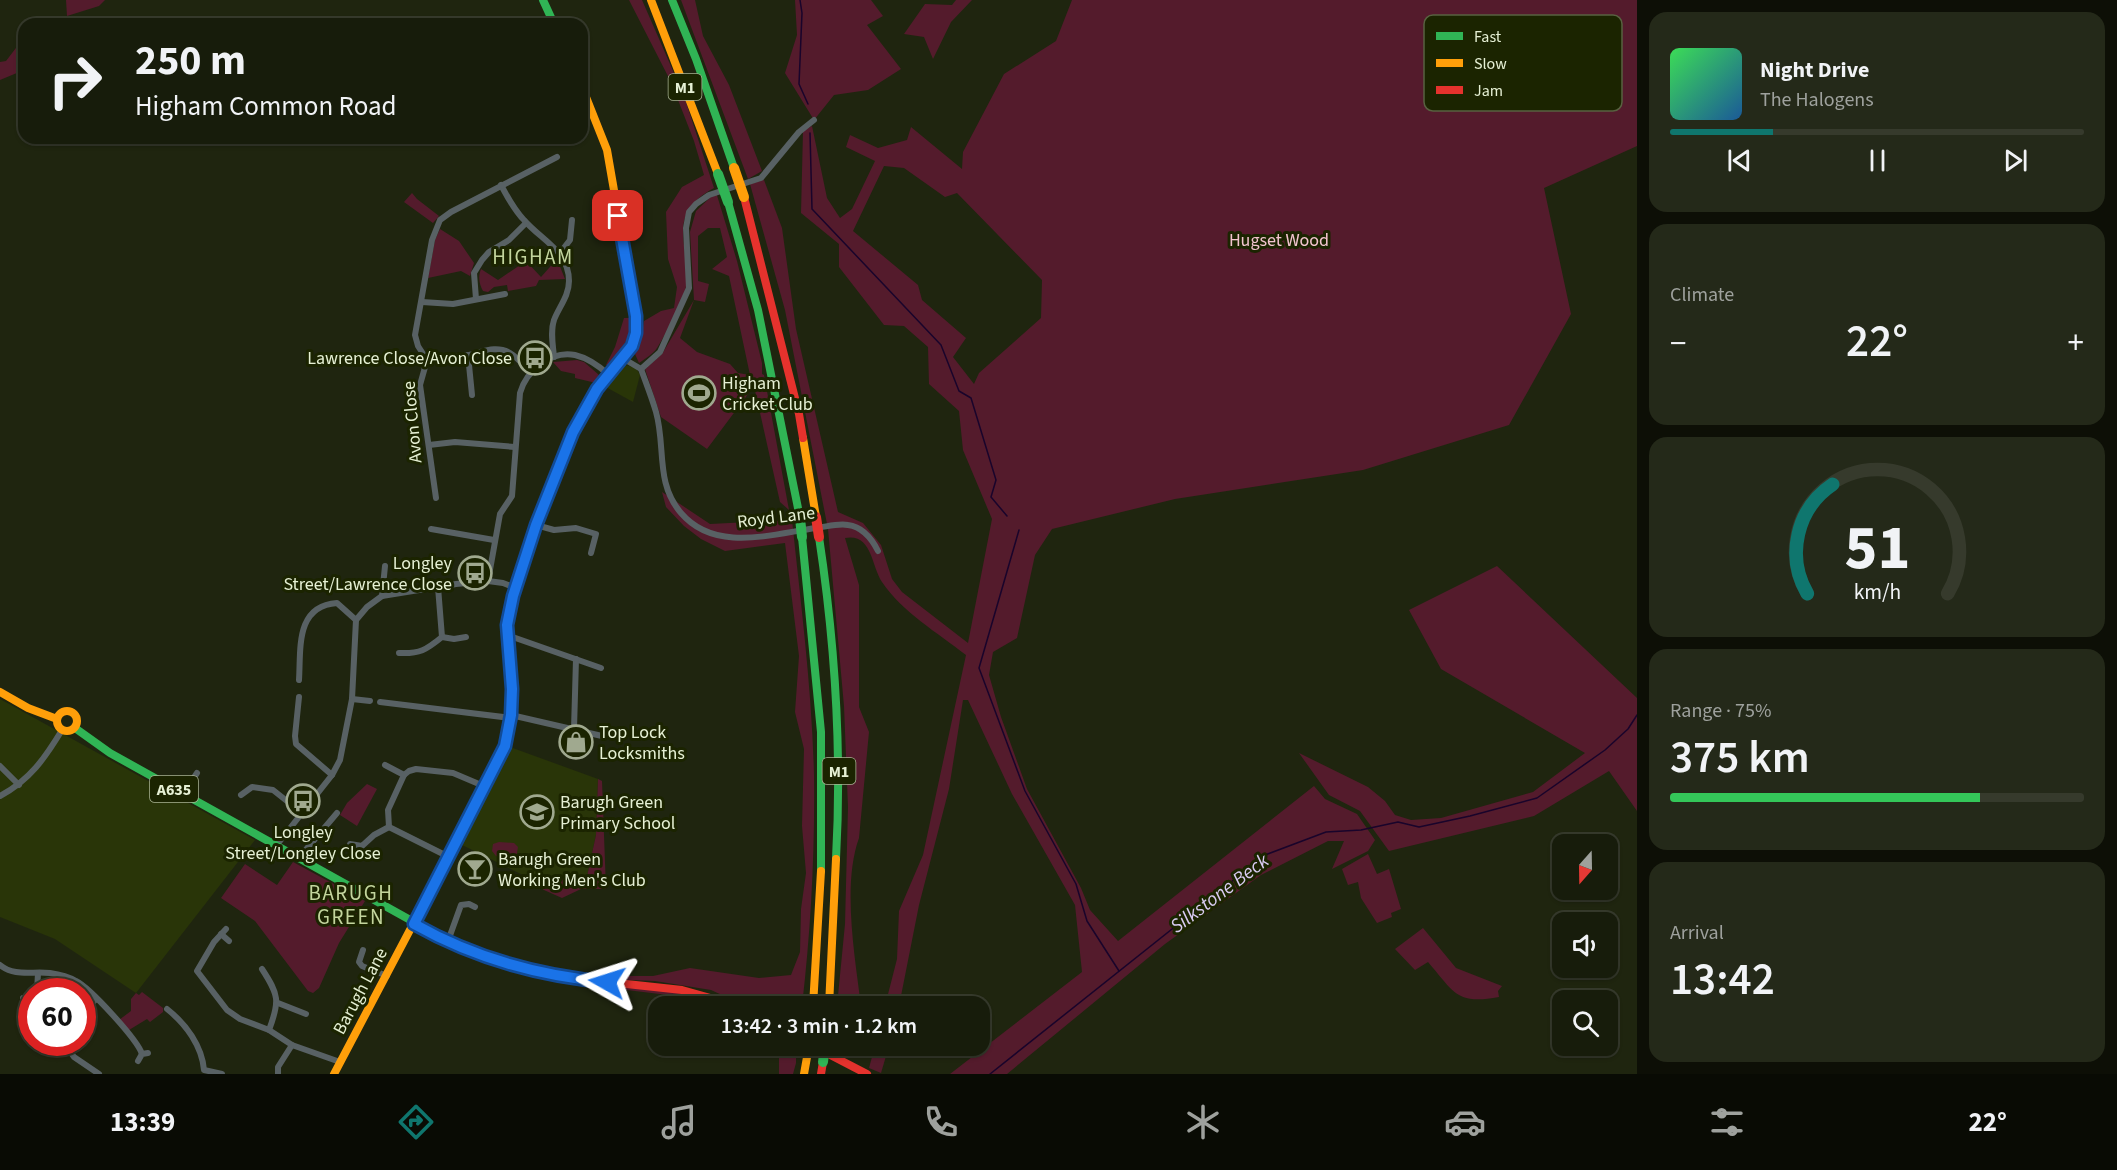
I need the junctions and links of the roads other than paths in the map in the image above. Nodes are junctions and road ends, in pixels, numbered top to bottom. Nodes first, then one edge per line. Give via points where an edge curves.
1 (543, 0) edge
2 (651, 0) edge
3 (672, 0) edge
4 (551, 18) edge
5 (588, 102) edge
6 (814, 120) dead end
7 (557, 157) dead end
8 (501, 185) junction
9 (572, 220) dead end
10 (526, 223) junction
11 (560, 253) junction
12 (505, 294) dead end
13 (476, 299) junction
14 (422, 302) junction
15 (468, 355) junction
16 (554, 357) junction
17 (624, 358) junction
18 (427, 360) junction
19 (641, 369) junction
20 (530, 372) junction
21 (609, 375) junction
22 (472, 395) dead end
23 (429, 445) junction
24 (514, 447) junction
25 (442, 486) dead end
26 (434, 487) junction
27 (436, 498) dead end
28 (536, 525) junction
29 (431, 529) dead end
30 (494, 540) junction
31 (878, 551) dead end
32 (591, 553) dead end
33 (385, 566) dead end
34 (488, 581) junction
35 (438, 586) junction
36 (516, 588) junction
37 (382, 596) junction
38 (356, 620) junction
39 (507, 635) junction
40 (442, 637) junction
41 (466, 637) dead end
42 (399, 653) dead end
43 (576, 659) junction
44 (601, 668) dead end
45 (307, 675) dead end
46 (0, 692) edge
47 (299, 697) dead end
48 (352, 699) junction
49 (370, 701) dead end
50 (380, 702) dead end
51 (290, 705) dead end
52 (298, 706) junction
53 (511, 716) junction
54 (57, 719) junction
55 (75, 728) junction
56 (574, 729) junction
57 (62, 730) junction
58 (602, 736) dead end
59 (385, 765) dead end
60 (0, 766) edge
61 (197, 773) dead end
62 (332, 775) junction
63 (404, 775) junction
64 (19, 785) junction
65 (486, 787) junction
66 (183, 794) junction
67 (241, 795) dead end
68 (0, 796) edge
69 (302, 813) junction
70 (337, 813) dead end
71 (389, 827) junction
72 (350, 844) dead end
73 (276, 846) junction
74 (449, 857) junction
75 (298, 859) junction
76 (475, 907) dead end
77 (414, 924) junction
78 (229, 941) dead end
79 (448, 941) junction
80 (363, 951) dead end
81 (0, 965) edge
82 (262, 969) dead end
83 (38, 974) junction
84 (387, 976) junction
85 (38, 978) edge
86 (66, 978) edge
87 (712, 996) edge
88 (814, 996) edge
89 (830, 996) edge
90 (96, 999) edge
91 (278, 1003) junction
92 (167, 1009) dead end
93 (306, 1014) dead end
94 (269, 1030) junction
95 (292, 1045) junction
96 (73, 1056) edge
97 (808, 1056) edge
98 (824, 1056) edge
99 (830, 1056) edge
100 (138, 1060) dead end
101 (340, 1062) junction
102 (203, 1072) edge
103 (99, 1074) edge
104 (222, 1074) edge
105 (278, 1074) edge
106 (334, 1074) edge
107 (804, 1074) edge
108 (821, 1074) edge
109 (867, 1074) edge

1 - 4 main road
2 - 88 main road, M1, bridge via 728,202 758,310 800,518 815,650 822,761 821,878
3 - 89 main road, M1, bridge via 744,197 799,414 816,517 827,591 838,734 839,807
5 - 17 main road via 607,150 636,316 634,339
6 - 19 street via 761,178 709,195 689,212 689,288 660,352
7 - 8 street
8 - 10 street
8 - 14 street via 440,220 432,240
9 - 11 street via 570,240
10 - 11 street
10 - 13 street via 482,260 474,273
11 - 16 street via 569,283 554,320
12 - 13 street
13 - 14 street via 453,304
14 - 18 street via 415,336
15 - 18 street, Avon Close
15 - 20 street, Avon Close via 503,350
15 - 22 street
16 - 20 street
16 - 21 street via 574,355
17 - 19 street
17 - 21 main road, Barugh Lane
18 - 23 street, Avon Close via 420,385
19 - 31 street, Royd Lane via 656,412 666,487 680,513 697,527 730,538 849,525 871,538
20 - 24 street via 520,393
21 - 28 main road, Barugh Lane via 573,432
23 - 24 street via 455,442
23 - 26 street, Avon Close
24 - 30 street via 512,496 500,514
25 - 26 street, Avon Close
26 - 27 street, Avon Close
28 - 32 street via 596,534
28 - 36 main road, Barugh Lane
29 - 30 street
30 - 34 street
33 - 37 street
34 - 35 street
34 - 36 street
35 - 37 street
35 - 40 street
36 - 39 main road, Barugh Lane via 508,613
37 - 38 street
38 - 45 street via 336,603 312,611 303,628 299,677
38 - 48 street
39 - 43 street
39 - 53 main road, Barugh Lane via 512,673
40 - 41 street
40 - 42 street via 415,654
43 - 44 street
43 - 56 street
46 - 54 main road
47 - 52 street
48 - 49 street
48 - 62 street via 345,741
50 - 53 street
51 - 52 street
52 - 62 street via 296,744
53 - 56 street
53 - 65 main road, Barugh Lane via 505,746
54 - 55 main road via 61,713 70,711 77,717
54 - 57 main road
55 - 57 main road
55 - 66 main road, A635 via 110,753
56 - 58 street
57 - 64 street via 42,762
59 - 63 street
60 - 64 street
61 - 66 street
62 - 69 street
63 - 65 street via 416,769 453,773
63 - 71 street via 388,810
64 - 68 street
65 - 74 main road, Barugh Lane
66 - 73 main road, A635
67 - 69 street via 252,787 268,788
69 - 73 street
70 - 75 street
71 - 72 street via 362,846
71 - 74 street
73 - 75 main road, A635
74 - 77 main road, Barugh Lane
75 - 77 main road, A635
76 - 79 street via 461,905
77 - 79 main road, A635
77 - 84 main road, Barugh Lane
78 - 94 street via 224,932 197,971 227,1010
79 - 87 main road, A635 via 484,956 549,974
80 - 84 street via 359,962 362,966
81 - 83 street via 15,973
82 - 91 street via 274,987
83 - 85 street
83 - 86 street
84 - 101 main road, Barugh Lane
90 - 100 street via 145,1053
91 - 93 street
91 - 94 street
92 - 102 street via 200,1049
94 - 95 street
95 - 101 street
95 - 105 street via 278,1067
96 - 103 street
97 - 107 main road
98 - 108 main road, bridge
99 - 109 main road
101 - 106 main road, Barugh Lane
102 - 104 street

